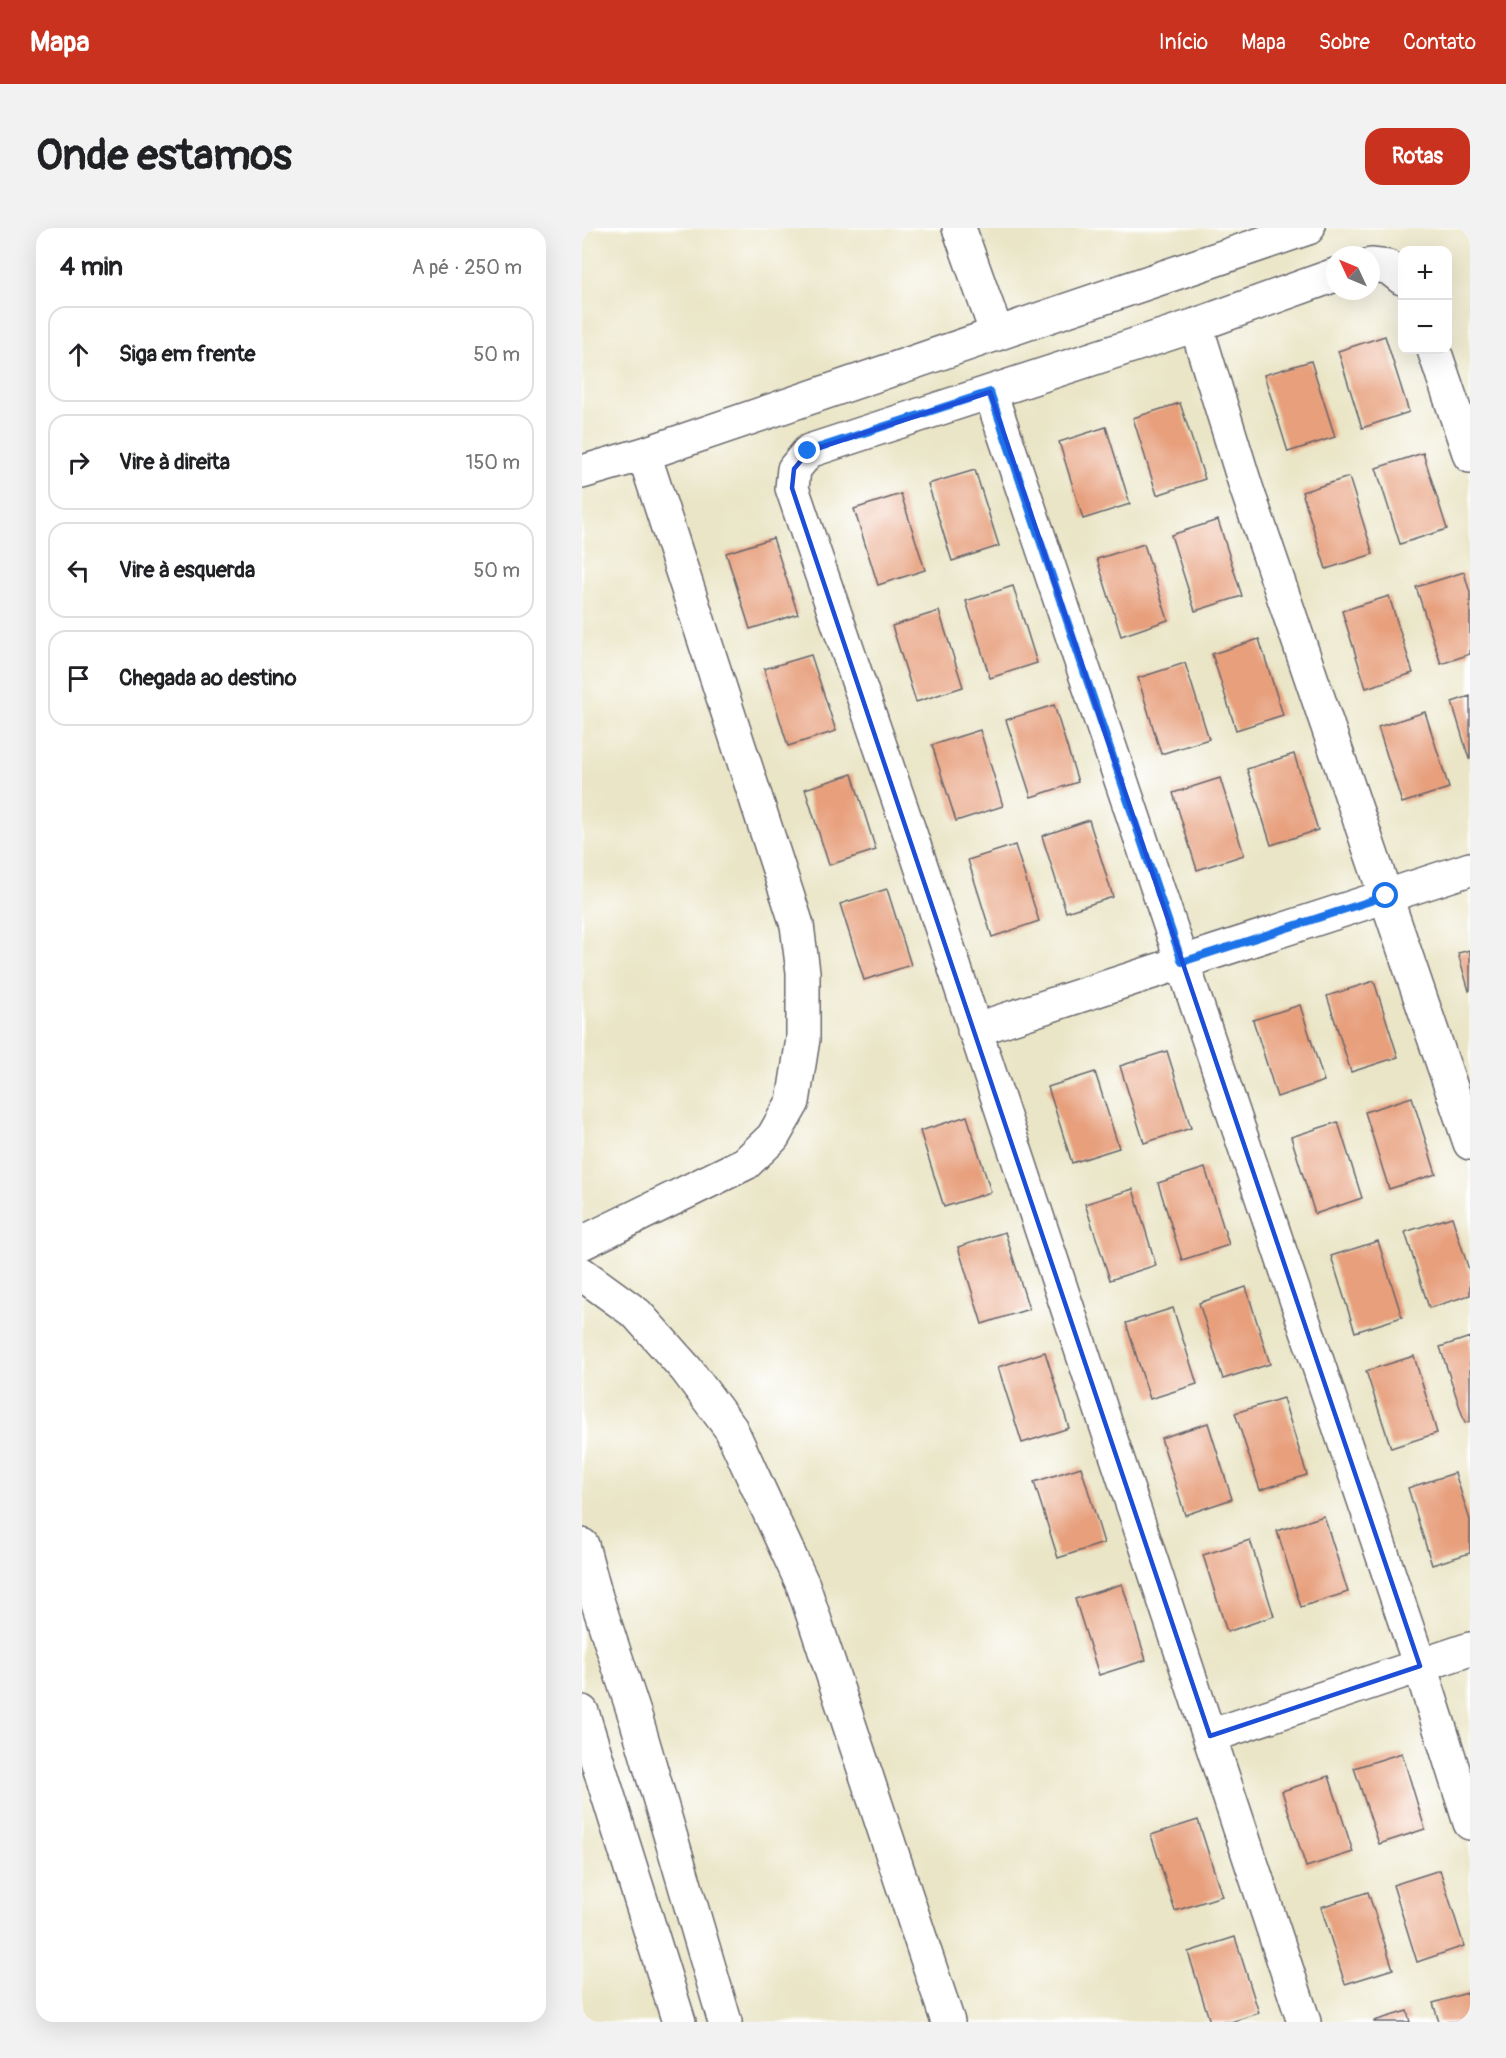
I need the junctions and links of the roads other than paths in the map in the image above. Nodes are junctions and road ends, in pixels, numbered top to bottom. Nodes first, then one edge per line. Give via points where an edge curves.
1 (959, 228) edge
2 (1308, 228) edge
3 (1380, 266) edge
4 (1398, 275) edge
5 (1326, 278) edge
6 (1196, 325) junction
7 (997, 334) junction
8 (1435, 354) edge
9 (990, 392) junction
10 (644, 454) junction
11 (1470, 456) edge
12 (582, 472) edge
13 (1470, 869) edge
14 (1386, 896) junction
15 (1182, 962) junction
16 (974, 1030) junction
17 (1470, 1143) edge
18 (582, 1243) edge
19 (582, 1274) edge
20 (582, 1545) edge
21 (1470, 1649) edge
22 (1420, 1666) junction
23 (582, 1712) edge
24 (1210, 1736) junction
25 (1470, 1823) edge
26 (679, 2022) edge
27 (725, 2022) edge
28 (948, 2022) edge
29 (1304, 2022) edge

1 - 7 street
2 - 7 street
3 - 4 street
5 - 6 street
6 - 9 street
6 - 14 street via 1246,487
7 - 10 street
8 - 11 street
9 - 15 street
9 - 16 street via 808,451 794,469 792,488
10 - 12 street
10 - 18 street via 797,925 803,972 803,1039 794,1102 773,1137 746,1163
13 - 14 street
14 - 15 street
14 - 17 street
15 - 16 street
15 - 22 street
16 - 24 street
19 - 28 street via 636,1314 686,1369 731,1429 803,1585
20 - 27 street
21 - 22 street
22 - 24 street
22 - 25 street
23 - 26 street
24 - 29 street

